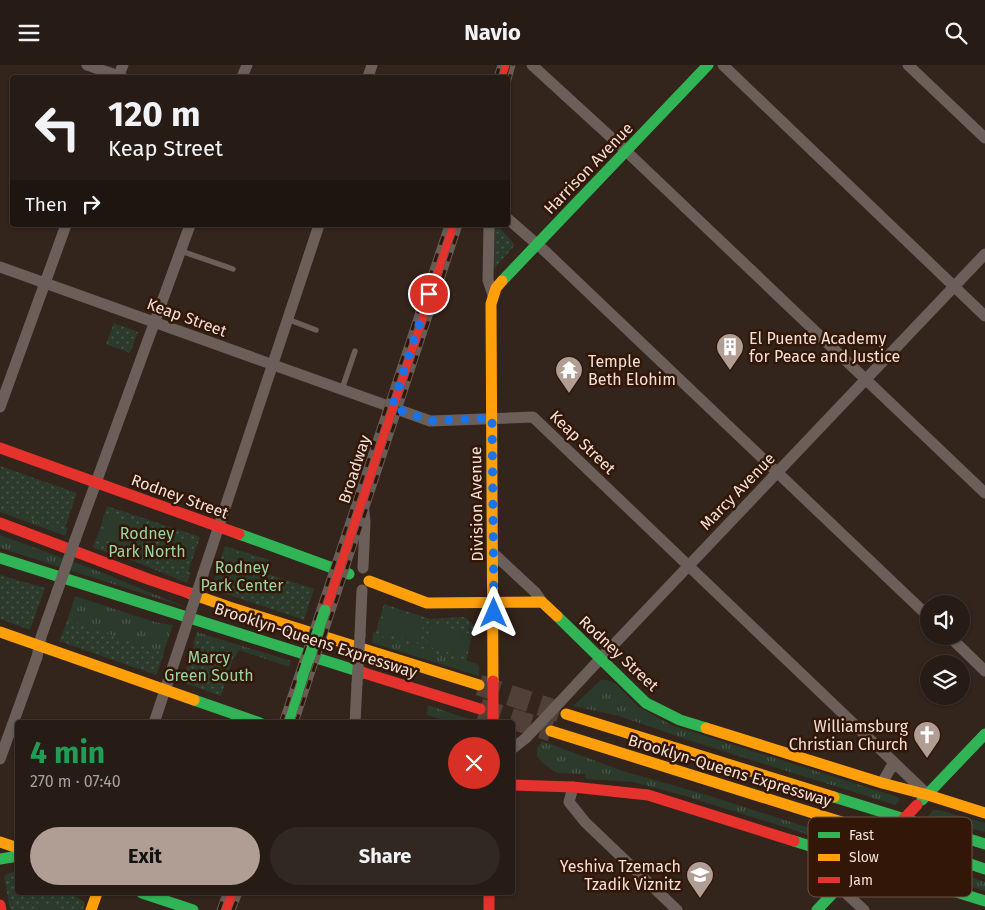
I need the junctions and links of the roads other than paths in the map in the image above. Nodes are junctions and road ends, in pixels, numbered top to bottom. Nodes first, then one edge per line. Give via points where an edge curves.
1 (87, 65) edge
2 (532, 65) edge
3 (708, 65) edge
4 (723, 65) edge
5 (908, 65) edge
6 (114, 75) edge
7 (985, 138) edge
8 (626, 151) junction
9 (510, 221) edge
10 (65, 227) edge
11 (189, 227) edge
12 (318, 227) edge
13 (451, 227) edge
14 (489, 227) edge
15 (537, 244) junction
16 (181, 251) junction
17 (985, 254) edge
18 (0, 267) edge
19 (232, 269) dead end
20 (45, 283) junction
21 (954, 286) junction
22 (493, 295) junction
23 (985, 316) edge
24 (287, 319) junction
25 (155, 323) junction
26 (316, 330) dead end
27 (354, 351) dead end
28 (272, 364) junction
29 (865, 379) junction
30 (342, 389) junction
31 (0, 407) edge
32 (392, 407) junction
33 (492, 418) junction
34 (0, 448) edge
35 (777, 473) junction
36 (96, 482) junction
37 (985, 493) edge
38 (363, 496) junction
39 (0, 523) edge
40 (218, 527) junction
41 (493, 553) junction
42 (0, 558) edge
43 (688, 566) junction
44 (363, 568) dead end
45 (343, 573) junction
46 (365, 586) joint
47 (494, 601) junction
48 (542, 602) junction
49 (920, 608) edge
50 (0, 632) edge
51 (958, 645) edge
52 (39, 646) junction
53 (600, 659) junction
54 (985, 671) edge
55 (479, 685) tunnel mouth
56 (165, 690) junction
57 (480, 709) tunnel mouth
58 (566, 714) tunnel mouth
59 (155, 720) edge
60 (251, 720) edge
61 (289, 720) edge
62 (355, 720) edge
63 (494, 720) edge
64 (551, 731) tunnel mouth
65 (985, 734) edge
66 (515, 747) edge
67 (0, 759) edge
68 (894, 762) junction
69 (882, 783) junction
70 (515, 785) edge
71 (573, 787) junction
72 (928, 795) junction
73 (985, 813) edge
74 (827, 817) edge
75 (898, 817) edge
76 (906, 817) edge
77 (972, 840) edge
78 (0, 842) edge
79 (985, 844) edge
80 (808, 845) edge
81 (15, 848) edge
82 (15, 856) edge
83 (0, 859) edge
84 (972, 865) edge
85 (985, 869) edge
86 (96, 895) edge
87 (148, 895) edge
88 (231, 895) edge
89 (490, 895) edge
90 (829, 897) edge
91 (850, 897) edge
92 (972, 897) edge
93 (985, 901) edge
94 (0, 905) edge
95 (1, 910) edge
96 (91, 910) edge
97 (193, 910) edge
98 (226, 910) edge
99 (489, 910) edge
100 (677, 910) edge
101 (817, 910) edge
102 (864, 910) edge

1 - 6 street
2 - 8 street
3 - 8 main road, Harrison Avenue
4 - 21 street
5 - 7 street
8 - 15 main road, Harrison Avenue
8 - 29 street
9 - 15 street
10 - 20 street
11 - 16 street
12 - 24 street
13 - 32 main road, Broadway
14 - 22 street, Division Avenue via 488,280
15 - 22 main road, Harrison Avenue
15 - 35 street
16 - 19 lane
16 - 25 street
17 - 21 street, Marcy Avenue
18 - 20 street, Keap Street
20 - 25 street, Keap Street
20 - 31 street
21 - 23 street
21 - 29 street, Marcy Avenue
22 - 33 main road, Division Avenue
24 - 26 lane
24 - 28 street
25 - 28 street, Keap Street
25 - 36 street
27 - 30 lane
28 - 30 street, Keap Street
28 - 40 street
29 - 35 street, Marcy Avenue
29 - 37 street
30 - 32 street, Keap Street
32 - 33 street, Keap Street via 430,421
32 - 38 main road, Broadway
33 - 41 main road, Division Avenue
33 - 43 street, Keap Street via 533,417
34 - 36 main road, Rodney Street
35 - 43 street, Marcy Avenue
35 - 49 street
36 - 40 main road, Rodney Street
36 - 52 street, bridge
38 - 44 street
38 - 45 main road, Broadway
39 - 55 main road, Brooklyn-Queens Expressway via 194,595
40 - 45 main road, Rodney Street
40 - 56 street, bridge
41 - 47 main road, Division Avenue
41 - 48 street, Rodney Street via 535,591
42 - 57 main road, Brooklyn-Queens Expressway
43 - 53 street, Marcy Avenue
43 - 68 street, Keap Street
45 - 61 main road, Broadway, bridge via 325,610
46 - 47 main road via 427,603
46 - 62 street, bridge
47 - 48 main road
47 - 63 main road, Division Avenue, bridge
48 - 53 main road, Rodney Street
50 - 52 main road
51 - 54 street
52 - 56 main road
52 - 67 street
53 - 66 street, Marcy Avenue, bridge
53 - 69 main road, Rodney Street via 646,703 680,720
56 - 59 street
56 - 60 main road
58 - 75 main road, Brooklyn-Queens Expressway
64 - 74 main road, Brooklyn-Queens Expressway
65 - 72 main road
68 - 69 street
68 - 72 street, Keap Street
69 - 72 main road, Rodney Street
70 - 71 main road
71 - 80 main road via 648,795
71 - 100 street via 569,803 585,822
72 - 73 main road, Rodney Street
72 - 76 main road, bridge
77 - 79 main road, Brooklyn-Queens Expressway
78 - 81 main road
82 - 83 main road
84 - 85 main road, Brooklyn-Queens Expressway
86 - 96 main road
87 - 97 main road
88 - 98 main road
89 - 99 main road
90 - 101 main road
91 - 102 street
92 - 93 main road
94 - 95 main road

